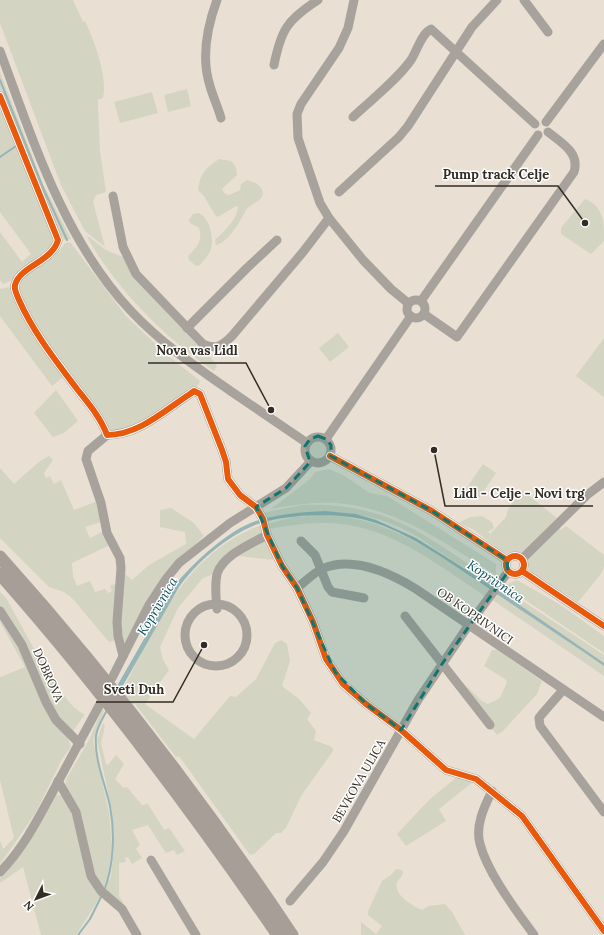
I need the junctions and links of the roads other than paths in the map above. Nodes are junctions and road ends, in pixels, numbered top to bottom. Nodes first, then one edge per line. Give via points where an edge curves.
1 (217, 0) edge
2 (318, 0) edge
3 (354, 0) edge
4 (497, 0) edge
5 (524, 0) edge
6 (548, 32) dead end
7 (604, 44) edge
8 (0, 51) edge
9 (456, 51) junction
10 (274, 65) dead end
11 (0, 96) edge
12 (353, 117) dead end
13 (221, 118) dead end
14 (546, 122) junction
15 (535, 124) junction
16 (548, 132) junction
17 (538, 135) junction
18 (339, 192) dead end
19 (113, 196) dead end
20 (329, 218) junction
21 (277, 240) dead end
22 (421, 301) junction
23 (408, 303) junction
24 (424, 314) junction
25 (411, 316) junction
26 (188, 328) junction
27 (107, 435) junction
28 (326, 439) junction
29 (307, 443) junction
30 (330, 456) junction
31 (311, 461) junction
32 (604, 482) edge
33 (256, 507) junction
34 (266, 533) junction
35 (301, 541) dead end
36 (0, 557) edge
37 (522, 559) junction
38 (507, 560) junction
39 (322, 569) junction
40 (522, 571) junction
41 (508, 572) junction
42 (0, 574) edge
43 (297, 588) junction
44 (364, 598) dead end
45 (217, 607) junction
46 (0, 610) edge
47 (404, 616) dead end
48 (468, 626) junction
49 (604, 626) edge
50 (123, 656) junction
51 (442, 664) junction
52 (112, 678) dead end
53 (96, 679) junction
54 (563, 690) junction
55 (100, 704) dead end
56 (122, 712) junction
57 (604, 717) edge
58 (490, 725) dead end
59 (401, 730) junction
60 (80, 744) junction
61 (58, 781) junction
62 (492, 791) junction
63 (604, 812) edge
64 (152, 860) dead end
65 (0, 872) edge
66 (290, 902) dead end
67 (604, 931) edge
68 (137, 935) edge
69 (196, 935) edge
70 (278, 935) edge
71 (292, 935) edge
72 (534, 935) edge

1 - 13 street via 208,33 207,67 209,84
2 - 10 street via 284,30
3 - 20 street via 348,28 339,48 301,104 298,114 298,138 320,203
4 - 9 street via 472,27
5 - 6 street
7 - 14 street
8 - 29 street via 58,198 78,236 114,291 131,311 178,355
9 - 12 street via 434,31 426,31 415,53 399,75
9 - 15 street
9 - 18 street via 399,137
11 - 27 street via 58,240 52,253 21,276 15,291 27,319 90,406
14 - 15 street via 539,121
14 - 16 street via 549,125
15 - 17 street
16 - 17 street via 543,136
16 - 24 street via 574,156 577,163 574,172 457,337
17 - 22 street
19 - 26 street via 123,247 136,274
20 - 23 street via 379,278
20 - 26 street via 224,344 211,348 203,344
21 - 26 street
22 - 23 street via 413,300
22 - 24 street via 425,305
23 - 25 street via 407,312
24 - 25 street via 416,318
25 - 28 street
27 - 33 street via 119,434 147,423 197,392 202,398 222,450 228,479 240,495
27 - 50 street via 94,444 86,455 101,503 107,533 120,558 117,622
28 - 29 street via 314,437
28 - 30 street via 331,445
29 - 31 street via 305,450
30 - 31 street via 324,462
30 - 38 street via 432,510
31 - 33 street via 286,488
32 - 37 street via 587,495
33 - 34 street via 263,519
33 - 50 street via 225,527 179,563 149,605
34 - 43 street via 282,566
34 - 45 street via 224,563 217,574
35 - 39 street via 315,555
36 - 53 highway via 68,636
37 - 38 street via 514,556
37 - 40 street
38 - 41 street
39 - 43 street, OB KOPRIVNICI
39 - 44 street via 332,592
39 - 48 street, OB KOPRIVNICI via 352,564 380,570 416,589
40 - 41 street via 514,574
40 - 49 street
41 - 48 street, BEVKOVA ULICA
42 - 53 highway
43 - 59 street via 326,659 334,672 343,684 366,704
45 - 45 street via 205,606 194,612 187,622 185,634 187,646 193,656 203,663 215,666 227,664 237,658 244,648 247,636 245,624 238,613 228,606
46 - 60 street, DOBROVA via 22,645 56,720
47 - 51 street
48 - 51 street, BEVKOVA ULICA
48 - 54 street, OB KOPRIVNICI
50 - 52 street
51 - 58 street
51 - 59 street, BEVKOVA ULICA
53 - 56 highway
54 - 57 street, OB KOPRIVNICI
54 - 63 street via 539,718 540,726
55 - 60 street
56 - 70 highway
56 - 71 highway via 236,854
59 - 62 street via 446,770 476,779
59 - 66 street, BEVKOVA ULICA via 344,831 323,862
60 - 61 street
61 - 65 street via 27,836
61 - 68 street via 80,824 91,876 101,891 122,909
62 - 67 street via 522,816
62 - 72 street via 482,811 479,844 499,884
64 - 69 street

